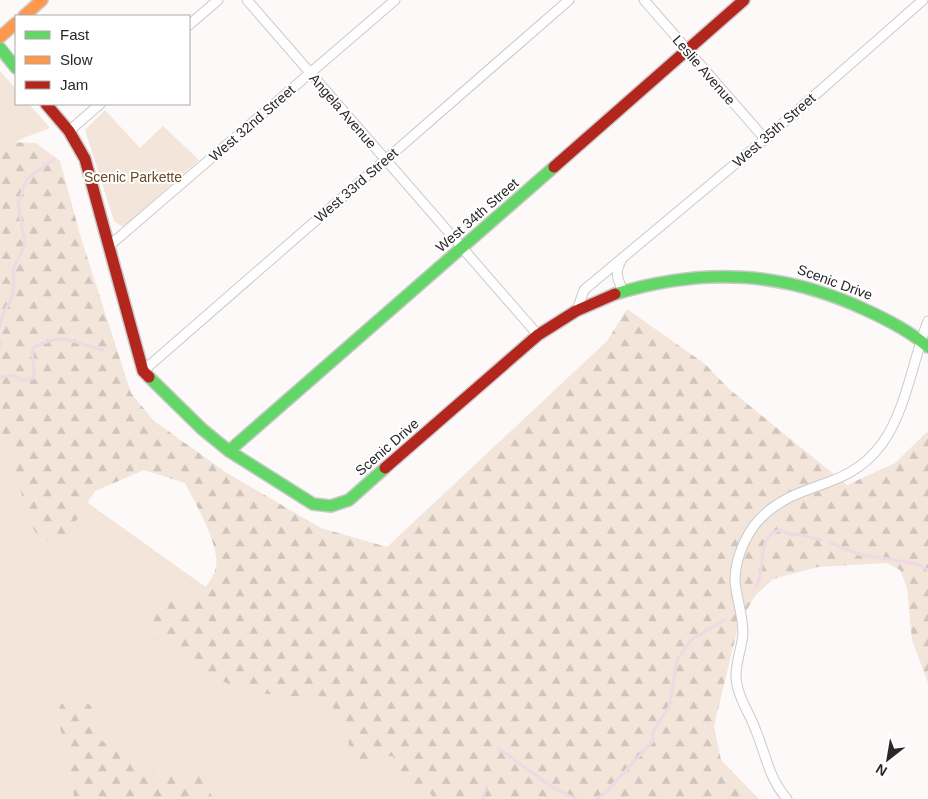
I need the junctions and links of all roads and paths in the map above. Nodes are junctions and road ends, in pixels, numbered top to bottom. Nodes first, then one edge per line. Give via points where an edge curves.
1 (42, 0) edge
2 (218, 0) edge
3 (247, 0) edge
4 (395, 0) edge
5 (569, 0) edge
6 (644, 0) edge
7 (744, 0) edge
8 (922, 0) edge
9 (25, 15) edge
10 (15, 24) edge
11 (190, 24) edge
12 (0, 37) edge
13 (0, 48) edge
14 (687, 50) junction
15 (15, 67) edge
16 (310, 74) junction
17 (47, 105) edge
18 (99, 105) edge
19 (69, 131) junction
20 (765, 139) junction
21 (385, 160) junction
22 (109, 246) junction
23 (462, 248) junction
24 (624, 256) junction
25 (623, 291) junction
26 (576, 310) junction
27 (928, 321) edge
28 (538, 335) junction
29 (924, 344) edge
30 (143, 371) junction
31 (229, 451) junction
32 (787, 799) edge

1 - 9 street
2 - 11 street
3 - 16 street, Angela Avenue
4 - 16 street, West 32nd Street
5 - 21 street, West 33rd Street
6 - 14 street, Leslie Avenue
7 - 14 street, West 34th Street
8 - 20 street, West 35th Street
10 - 12 street
13 - 15 street
14 - 20 street, Leslie Avenue
14 - 23 street, West 34th Street
16 - 21 street, Angela Avenue
16 - 22 street, West 32nd Street
17 - 19 street
18 - 19 street
19 - 22 street via 86,160
20 - 24 street, West 35th Street
21 - 23 street, Angela Avenue
21 - 30 street, West 33rd Street
22 - 30 street
23 - 28 street, Angela Avenue
23 - 31 street, West 34th Street
24 - 25 street via 617,267
24 - 26 street, West 35th Street via 584,290
25 - 26 street, Scenic Drive
25 - 29 street, Scenic Drive via 703,276 786,280 860,306
26 - 28 street, Scenic Drive
27 - 29 street
28 - 31 street, Scenic Drive via 339,506 313,504
29 - 32 street via 895,420 868,461 853,473 789,497 765,514 744,542 735,580 743,633 737,685 772,778
30 - 31 street, Scenic Drive

